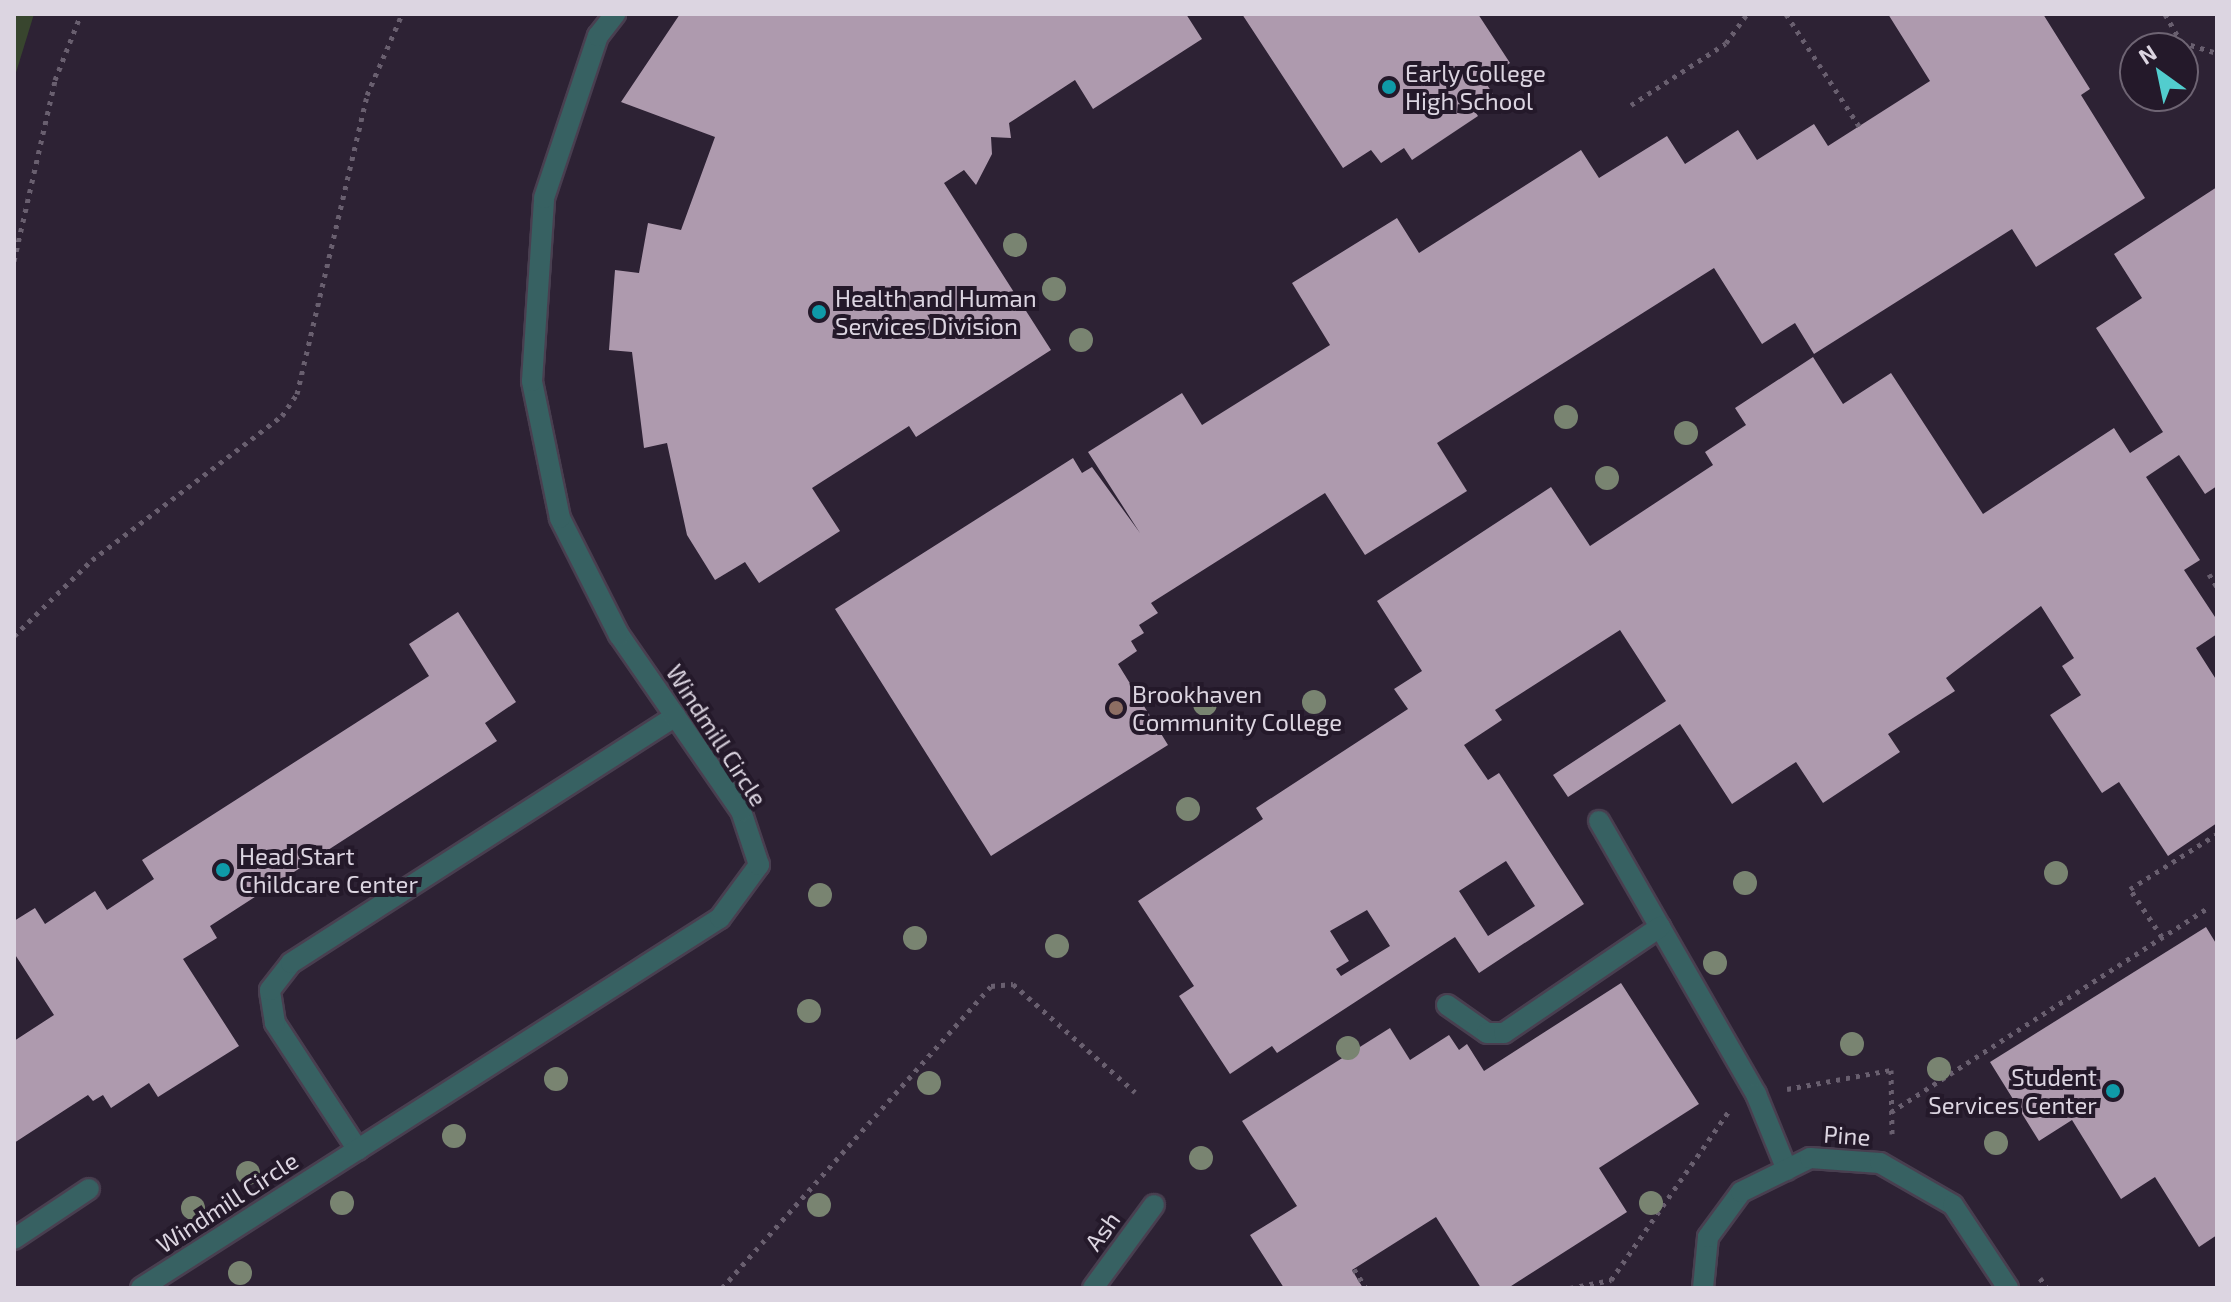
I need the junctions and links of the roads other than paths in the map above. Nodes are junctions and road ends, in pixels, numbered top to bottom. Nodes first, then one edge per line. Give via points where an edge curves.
1 (615, 14) edge
2 (676, 716) junction
3 (1599, 821) dead end
4 (1660, 927) junction
5 (1447, 1005) dead end
6 (358, 1150) junction
7 (1787, 1170) junction
8 (89, 1189) dead end
9 (1154, 1205) dead end
10 (14, 1239) edge
11 (141, 1288) edge
12 (1093, 1288) edge
13 (1703, 1288) edge
14 (2008, 1288) edge

1 - 2 lane, Windmill Circle via 598,36 544,198 532,381 560,518 619,635
2 - 6 lane, Windmill Circle via 741,811 759,865 720,918
2 - 6 lane via 291,963 270,990 275,1023
3 - 4 lane
4 - 5 lane via 1504,1033 1466,1023
4 - 7 lane via 1756,1094
6 - 11 lane, Windmill Circle
7 - 13 lane, Pine via 1741,1192 1708,1237
7 - 14 lane, Pine via 1810,1158 1880,1163 1953,1205
8 - 10 lane
9 - 12 lane, Ash

